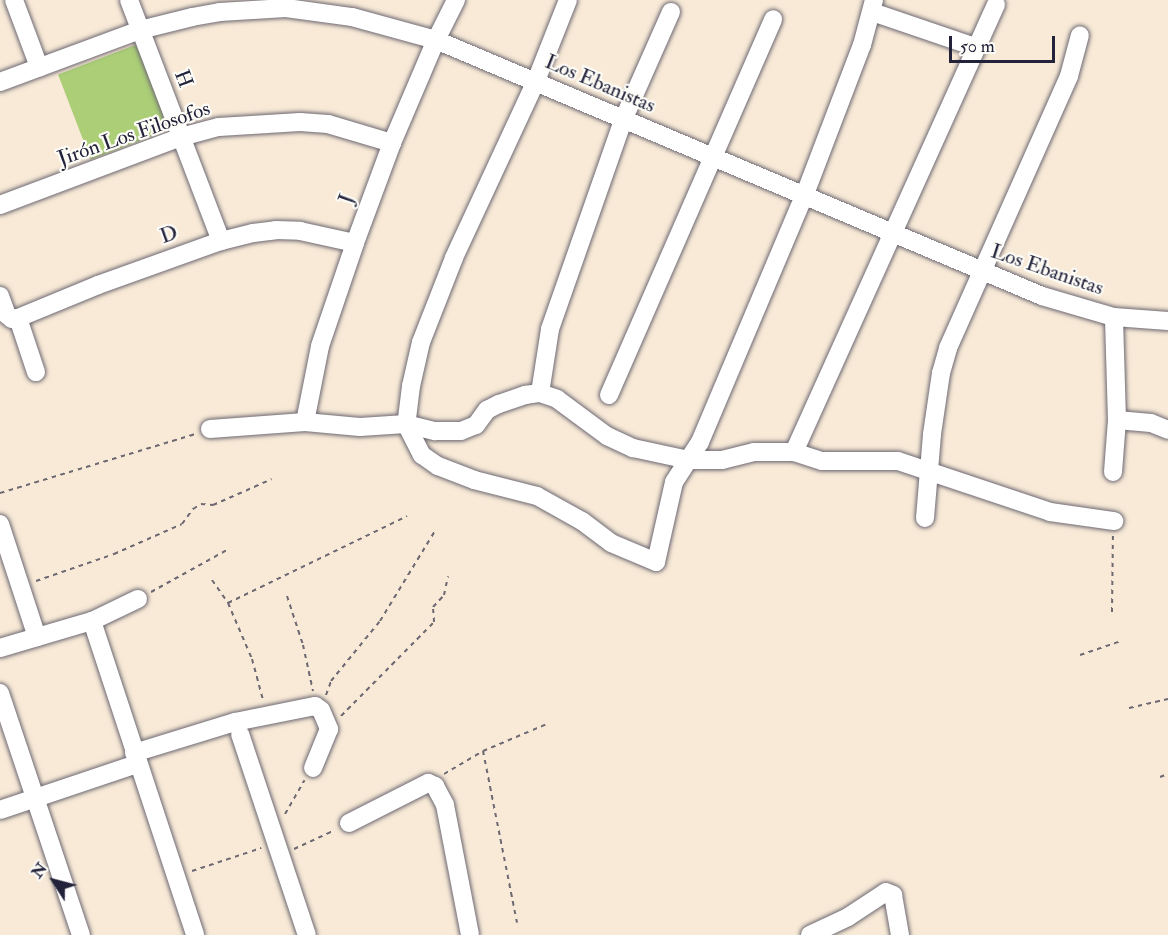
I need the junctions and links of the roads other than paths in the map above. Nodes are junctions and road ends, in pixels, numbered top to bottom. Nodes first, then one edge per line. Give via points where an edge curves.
1 (14, 0) edge
2 (129, 0) edge
3 (456, 0) edge
4 (568, 0) edge
5 (234, 5) edge
6 (996, 5) dead end
7 (873, 6) edge
8 (670, 12) dead end
9 (773, 19) dead end
10 (140, 30) junction
11 (1080, 35) dead end
12 (436, 40) junction
13 (975, 47) junction
14 (39, 68) junction
15 (536, 81) junction
16 (0, 82) edge
17 (624, 118) junction
18 (181, 137) junction
19 (392, 142) junction
20 (714, 156) junction
21 (805, 194) junction
22 (0, 205) edge
23 (894, 233) junction
24 (221, 241) junction
25 (355, 243) junction
26 (982, 272) junction
27 (0, 296) edge
28 (12, 316) junction
29 (1114, 317) junction
30 (1168, 321) edge
31 (36, 372) dead end
32 (540, 393) junction
33 (609, 395) dead end
34 (1117, 420) junction
35 (305, 422) junction
36 (406, 424) junction
37 (210, 429) road end
38 (1168, 430) edge
39 (794, 452) junction
40 (689, 460) junction
41 (929, 472) junction
42 (1113, 472) dead end
43 (925, 518) dead end
44 (1114, 520) road end
45 (0, 524) edge
46 (138, 599) road end
47 (92, 621) junction
48 (37, 636) junction
49 (0, 648) edge
50 (0, 693) edge
51 (240, 734) dead end
52 (136, 759) junction
53 (313, 768) road end
54 (36, 798) junction
55 (0, 810) edge
56 (349, 824) road end
57 (81, 935) edge
58 (195, 935) edge
59 (307, 935) edge
60 (470, 935) edge
61 (810, 935) edge
62 (900, 935) edge

1 - 14 street
2 - 10 street, H
3 - 12 street, J
4 - 15 street
5 - 10 street, Los Ebanistas
5 - 12 street, Los Ebanistas via 352,17
6 - 13 street
7 - 13 street
7 - 21 street
8 - 17 street
9 - 20 street
10 - 14 street, Los Ebanistas
10 - 18 street, H
11 - 26 street via 1069,76
12 - 15 street, Los Ebanistas
12 - 19 street, J
13 - 23 street
14 - 16 street, Los Ebanistas
15 - 17 street, Los Ebanistas
15 - 36 street via 454,258 421,342
17 - 20 street, Los Ebanistas
17 - 32 street via 550,329
18 - 19 street, Jirón Los Filosofos via 219,127 300,122 328,124
18 - 22 street, Jirón Los Filosofos
18 - 24 street, H
19 - 25 street, J
20 - 21 street, Los Ebanistas
20 - 33 street
21 - 23 street, Los Ebanistas
21 - 40 street
23 - 26 street, Los Ebanistas
23 - 39 street
24 - 25 street, D via 276,230
24 - 28 street, D
25 - 35 street, J via 320,346
26 - 29 street, Los Ebanistas via 1042,296
26 - 41 street via 941,373
27 - 28 street
28 - 31 street
29 - 30 street, Los Ebanistas
29 - 34 street
32 - 36 street via 499,404 487,410 476,425 461,431 435,431
32 - 40 street via 557,399 607,436 633,448
34 - 38 street via 1151,423
34 - 42 street
35 - 36 street via 360,427
35 - 37 street
36 - 40 street via 422,455 438,466 537,496 582,521 611,543 656,562 674,482
39 - 40 street via 754,452 722,460
39 - 41 street via 822,461 898,461
41 - 43 street
41 - 44 street via 1050,512
45 - 48 street
46 - 47 street
47 - 48 street
47 - 52 street
48 - 49 street
50 - 54 street
51 - 59 street
52 - 53 street via 235,722 315,706 321,710 329,729
52 - 54 street
52 - 58 street
54 - 55 street
54 - 57 street
56 - 60 street via 428,783 439,791
61 - 62 street via 889,892 893,895

